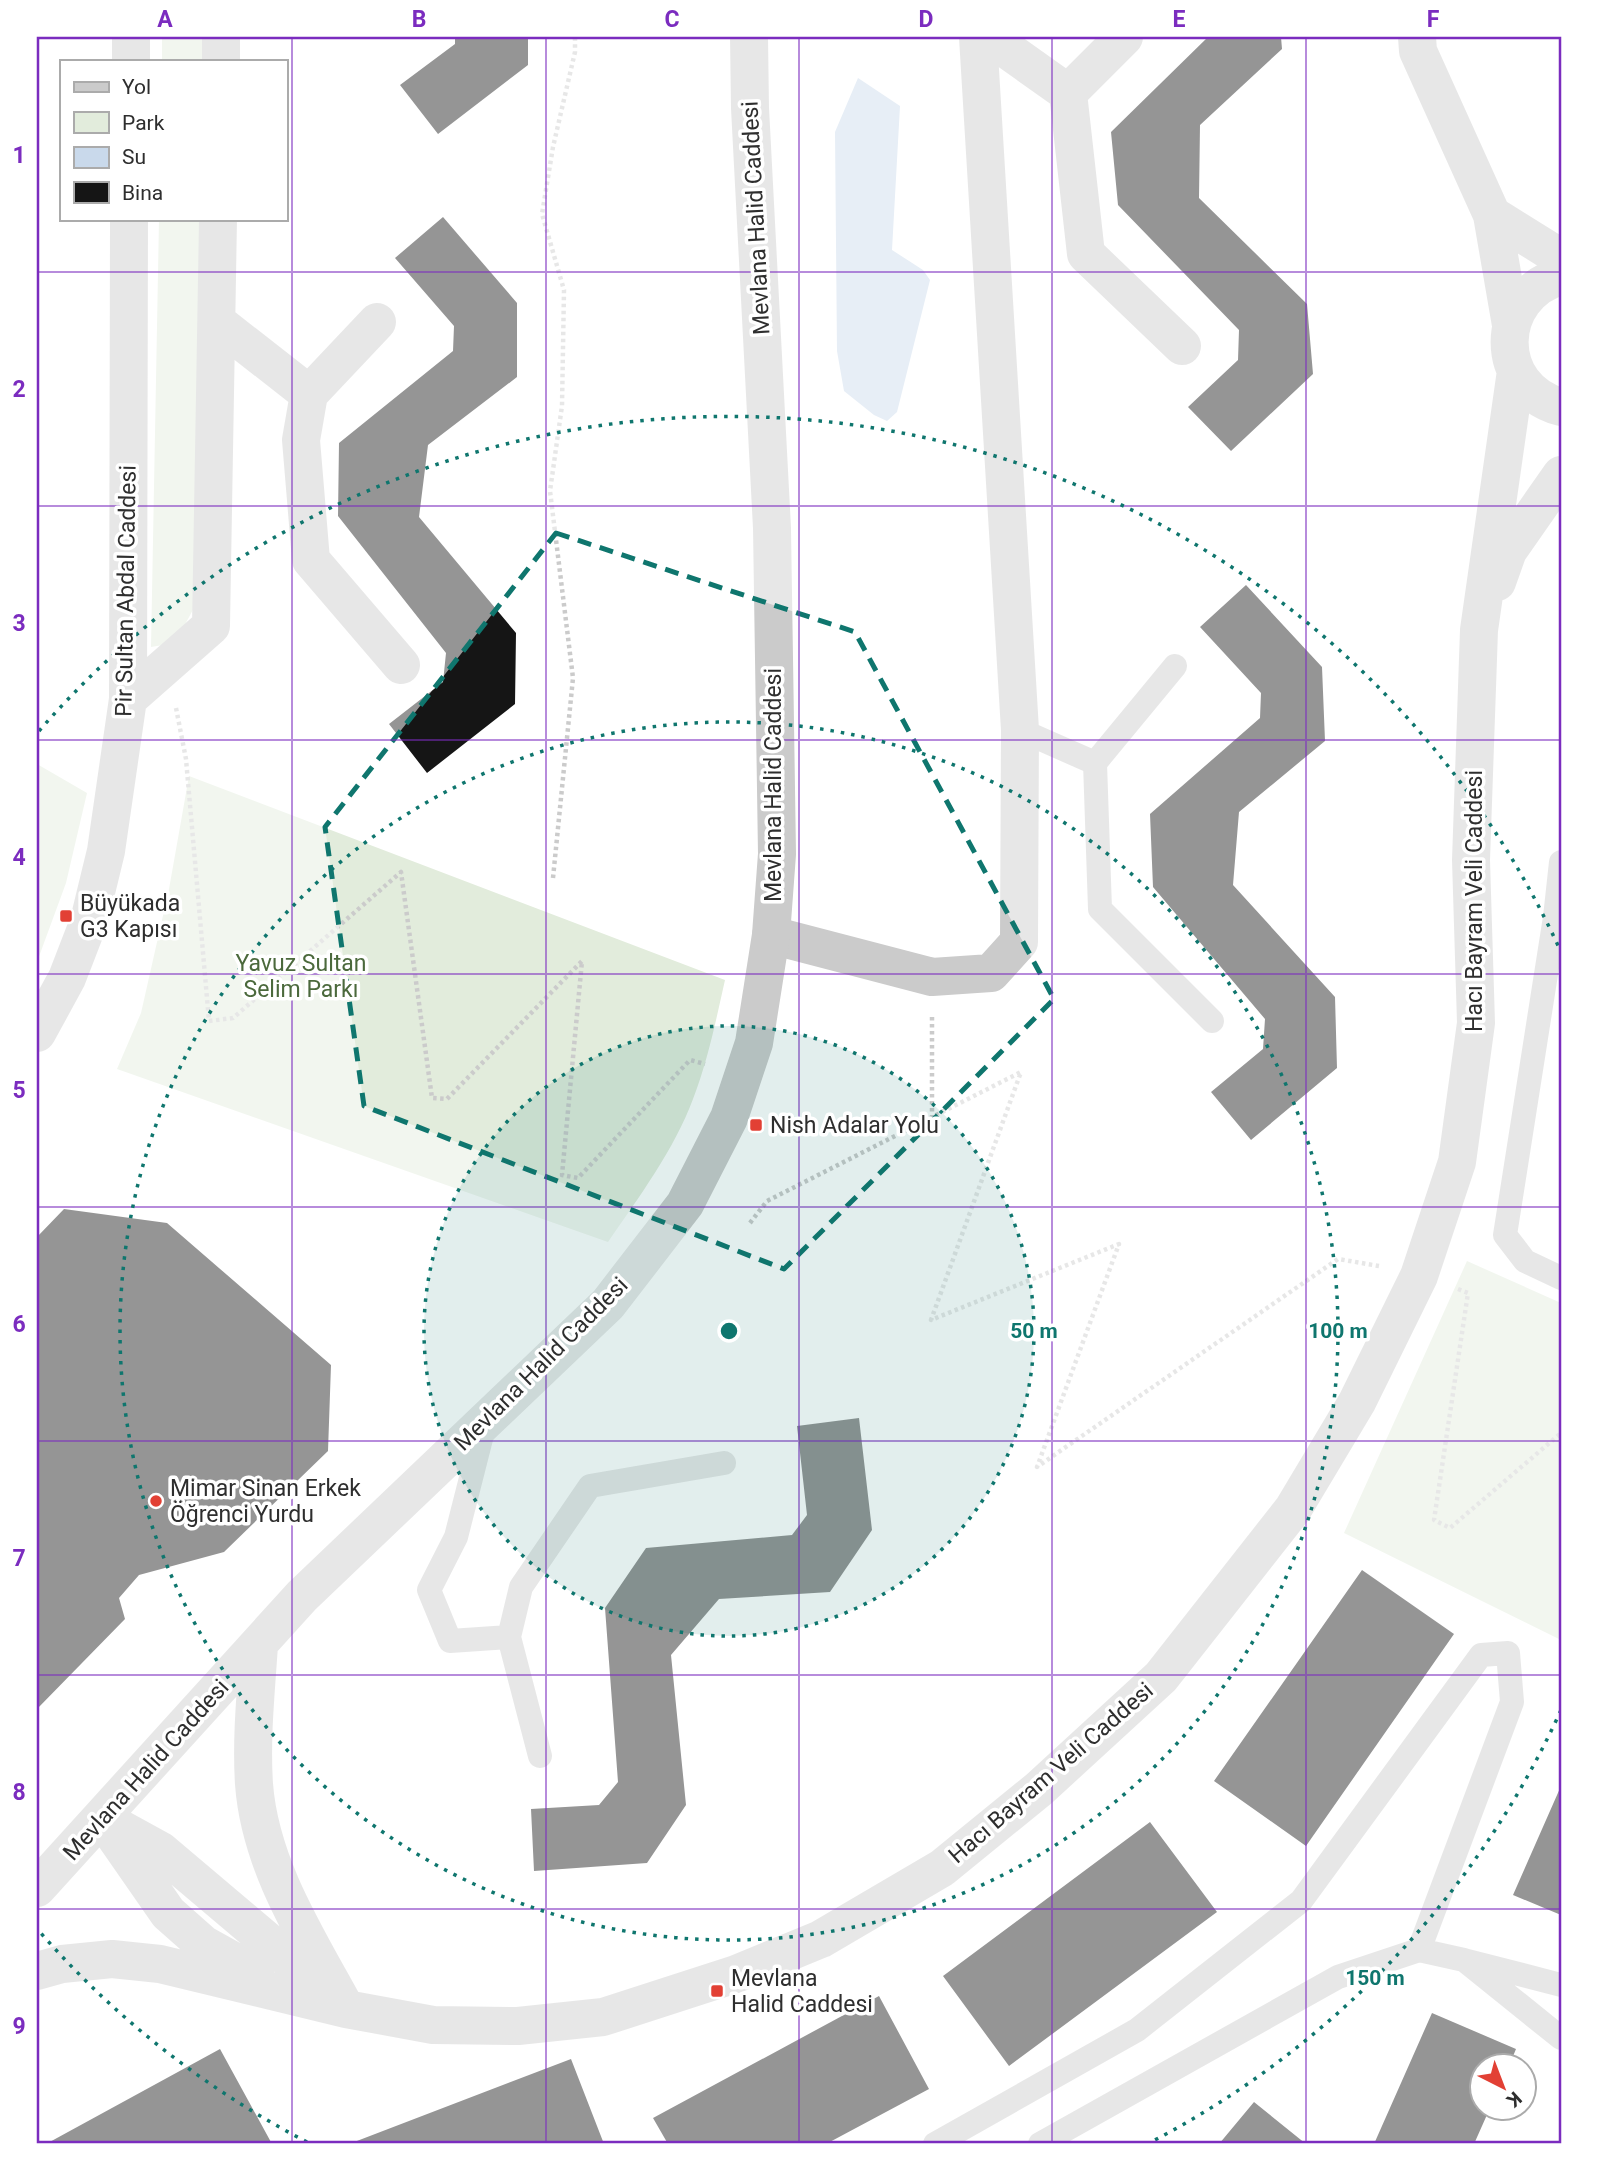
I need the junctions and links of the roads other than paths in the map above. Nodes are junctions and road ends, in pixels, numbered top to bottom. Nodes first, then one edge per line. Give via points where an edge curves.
1 (131, 37) edge
2 (221, 37) edge
3 (749, 37) edge
4 (978, 37) edge
5 (989, 37) edge
6 (1124, 37) edge
7 (1417, 37) edge
8 (131, 60) edge
9 (221, 60) edge
10 (1068, 93) junction
11 (1492, 215) junction
12 (130, 220) edge
13 (218, 220) edge
14 (1561, 258) edge
15 (1561, 276) edge
16 (217, 321) junction
17 (377, 322) dead end
18 (1511, 325) junction
19 (1182, 346) dead end
20 (1516, 372) junction
21 (309, 394) junction
22 (1561, 407) edge
23 (1561, 475) edge
24 (1479, 630) junction
25 (401, 665) dead end
26 (1175, 666) dead end
27 (128, 699) junction
28 (1020, 730) junction
29 (1095, 763) junction
30 (1561, 862) edge
31 (1561, 867) edge
32 (771, 935) junction
33 (1212, 1021) dead end
34 (37, 1033) edge
35 (1561, 1278) edge
36 (486, 1419) junction
37 (724, 1463) dead end
38 (509, 1637) junction
39 (259, 1645) junction
40 (540, 1756) dead end
41 (102, 1818) junction
42 (37, 1888) edge
43 (1419, 1950) junction
44 (1464, 1960) junction
45 (37, 1971) edge
46 (1561, 1985) edge
47 (346, 2009) junction
48 (1561, 2038) edge
49 (934, 2144) edge
50 (1040, 2144) edge

1 - 8 street
2 - 9 street
3 - 32 street, Mevlana Halid Caddesi via 772,528 777,854
4 - 28 street
5 - 10 street
6 - 10 street
7 - 11 street via 1418,51
10 - 19 street via 1086,254
11 - 14 street
11 - 18 street
12 - 27 street, Pir Sultan Abdal Caddesi
13 - 16 street
15 - 18 street via 1531,291
16 - 21 street
16 - 27 street via 211,626
17 - 21 street
18 - 20 street via 1509,349
20 - 22 street via 1529,390
20 - 24 street
21 - 25 street via 301,440 311,560
23 - 24 street via 1508,551
24 - 47 street, Hacı Bayram Veli Caddesi via 1471,860 1476,1023 1457,1162 1419,1276 1357,1402 1293,1509 1161,1677 1039,1790 943,1868 821,1939 736,1974 603,2017 518,2026 433,2025
26 - 29 lane
27 - 34 street, Pir Sultan Abdal Caddesi via 106,851 89,921 67,978
28 - 29 lane
28 - 32 street via 1019,942 991,973 932,977
29 - 33 lane via 1100,909
30 - 31 lane
31 - 35 lane via 1505,1235 1525,1261
32 - 36 street, Mevlana Halid Caddesi via 754,1043 729,1118 685,1204 608,1304
36 - 38 lane via 456,1537 429,1590 450,1641
36 - 39 street, Mevlana Halid Caddesi via 302,1596
37 - 38 lane via 590,1486 521,1587
38 - 40 lane
39 - 41 street, Mevlana Halid Caddesi
39 - 47 street via 254,1786 267,1849 286,1899
41 - 42 street, Mevlana Halid Caddesi
41 - 47 street via 168,1913 203,1944 253,1972
43 - 44 lane
43 - 49 lane via 1513,1702 1508,1654 1481,1655 1301,1901 1137,2030
43 - 50 lane via 1338,1978
44 - 46 lane
44 - 48 lane
45 - 47 street via 112,1959 160,1964

